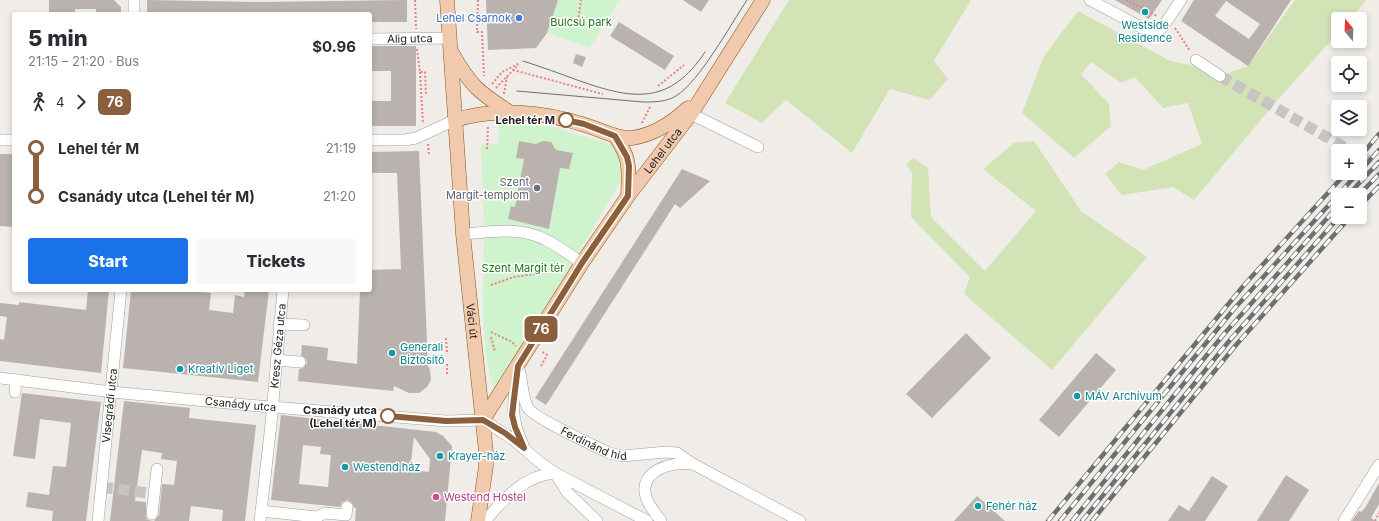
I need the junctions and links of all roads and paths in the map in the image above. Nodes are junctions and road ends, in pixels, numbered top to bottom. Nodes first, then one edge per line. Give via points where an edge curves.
1 (134, 0) edge
2 (415, 0) edge
3 (447, 0) edge
4 (478, 0) edge
5 (581, 0) edge
6 (763, 0) edge
7 (1090, 0) edge
8 (1126, 0) edge
9 (1181, 0) edge
10 (134, 12) edge
11 (1168, 20) junction
12 (578, 21) dead end
13 (372, 38) edge
14 (416, 39) junction
15 (450, 44) junction
16 (1196, 60) joint
17 (684, 65) dead end
18 (513, 70) junction
19 (420, 72) junction
20 (507, 76) junction
21 (1220, 76) tunnel mouth
22 (485, 81) dead end
23 (487, 84) dead end
24 (658, 86) dead end
25 (495, 89) dead end
26 (426, 94) dead end
27 (603, 94) dead end
28 (704, 94) junction
29 (504, 97) dead end
30 (650, 106) dead end
31 (511, 113) junction
32 (691, 114) junction
33 (455, 120) junction
34 (488, 124) dead end
35 (640, 127) dead end
36 (615, 136) junction
37 (426, 137) junction
38 (0, 140) edge
39 (12, 140) edge
40 (372, 140) edge
41 (758, 147) dead end
42 (487, 149) dead end
43 (429, 155) dead end
44 (628, 196) junction
45 (463, 234) junction
46 (582, 263) junction
47 (549, 272) dead end
48 (491, 285) dead end
49 (121, 292) edge
50 (283, 292) edge
51 (279, 324) junction
52 (304, 325) dead end
53 (491, 332) dead end
54 (491, 337) dead end
55 (446, 338) dead end
56 (447, 352) dead end
57 (495, 352) dead end
58 (548, 356) dead end
59 (276, 360) junction
60 (522, 360) junction
61 (300, 362) dead end
62 (447, 364) dead end
63 (541, 366) dead end
64 (447, 374) dead end
65 (0, 378) edge
66 (16, 380) junction
67 (15, 392) dead end
68 (112, 392) junction
69 (273, 406) junction
70 (483, 420) junction
71 (524, 448) junction
72 (693, 464) junction
73 (1379, 465) edge
74 (157, 469) dead end
75 (554, 473) junction
76 (347, 507) dead end
77 (1379, 513) edge
78 (152, 514) dead end
79 (260, 516) edge
80 (98, 521) edge
81 (478, 521) edge
82 (485, 521) edge
83 (597, 521) edge
84 (647, 521) edge
85 (661, 521) edge
86 (800, 521) edge
87 (1344, 521) edge
88 (1375, 521) edge

1 - 10 street
2 - 14 path
3 - 15 main road, Váci út
4 - 22 path via 477,32 482,32
5 - 12 path
6 - 28 main road, Lehel utca
7 - 11 street via 1144,30 1162,28
8 - 11 path via 1152,15
9 - 11 street
11 - 16 path
13 - 14 street, Alig utca
14 - 15 street, Alig utca
14 - 19 path
15 - 31 main road, Váci út via 465,76 476,89
15 - 33 main road, Váci út
16 - 21 street
17 - 24 path
18 - 20 path
18 - 23 path via 520,63 502,72 494,84
18 - 27 path
19 - 26 path via 425,72
19 - 37 path
20 - 25 path
20 - 29 path
28 - 32 main road, Lehel utca
28 - 36 main road via 665,126 642,136
30 - 35 path
31 - 33 main road via 479,114
31 - 36 main road via 566,120
32 - 41 street
32 - 44 main road, Lehel utca
33 - 37 street
33 - 45 main road, Váci út
34 - 42 path
36 - 44 main road via 629,166
37 - 40 street
37 - 43 path
38 - 39 street
44 - 46 main road, Lehel utca
45 - 46 street via 509,231 532,234
45 - 70 main road, Váci út
46 - 60 main road, Lehel utca
47 - 48 path via 514,277
49 - 68 street, Visegrádi utca
50 - 51 street, Kresz Géza utca
51 - 52 street
51 - 59 street, Kresz Géza utca
53 - 60 path via 512,342
54 - 57 path
55 - 56 path
58 - 63 path
59 - 61 street
59 - 69 street, Kresz Géza utca
60 - 70 main road, Lehel utca
60 - 71 street via 512,415
60 - 72 street, Ferdinánd híd via 525,398 532,413 609,453 623,456 677,453
62 - 64 path
65 - 66 street, Csanády utca
66 - 67 street
66 - 68 street, Csanády utca
68 - 69 street, Csanády utca
68 - 80 street, Visegrádi utca
69 - 70 street, Csanády utca via 446,421
69 - 79 street, Kresz Géza utca
70 - 71 street
70 - 81 main road, Váci út via 486,466
71 - 75 street
72 - 85 street via 667,465 656,470 647,480 646,498
72 - 86 street, Ferdinánd híd
73 - 87 street
74 - 78 street
75 - 82 street via 538,476 520,485
75 - 83 street via 567,492
75 - 84 street
76 - 79 street via 346,515 329,510 317,517
77 - 88 path

